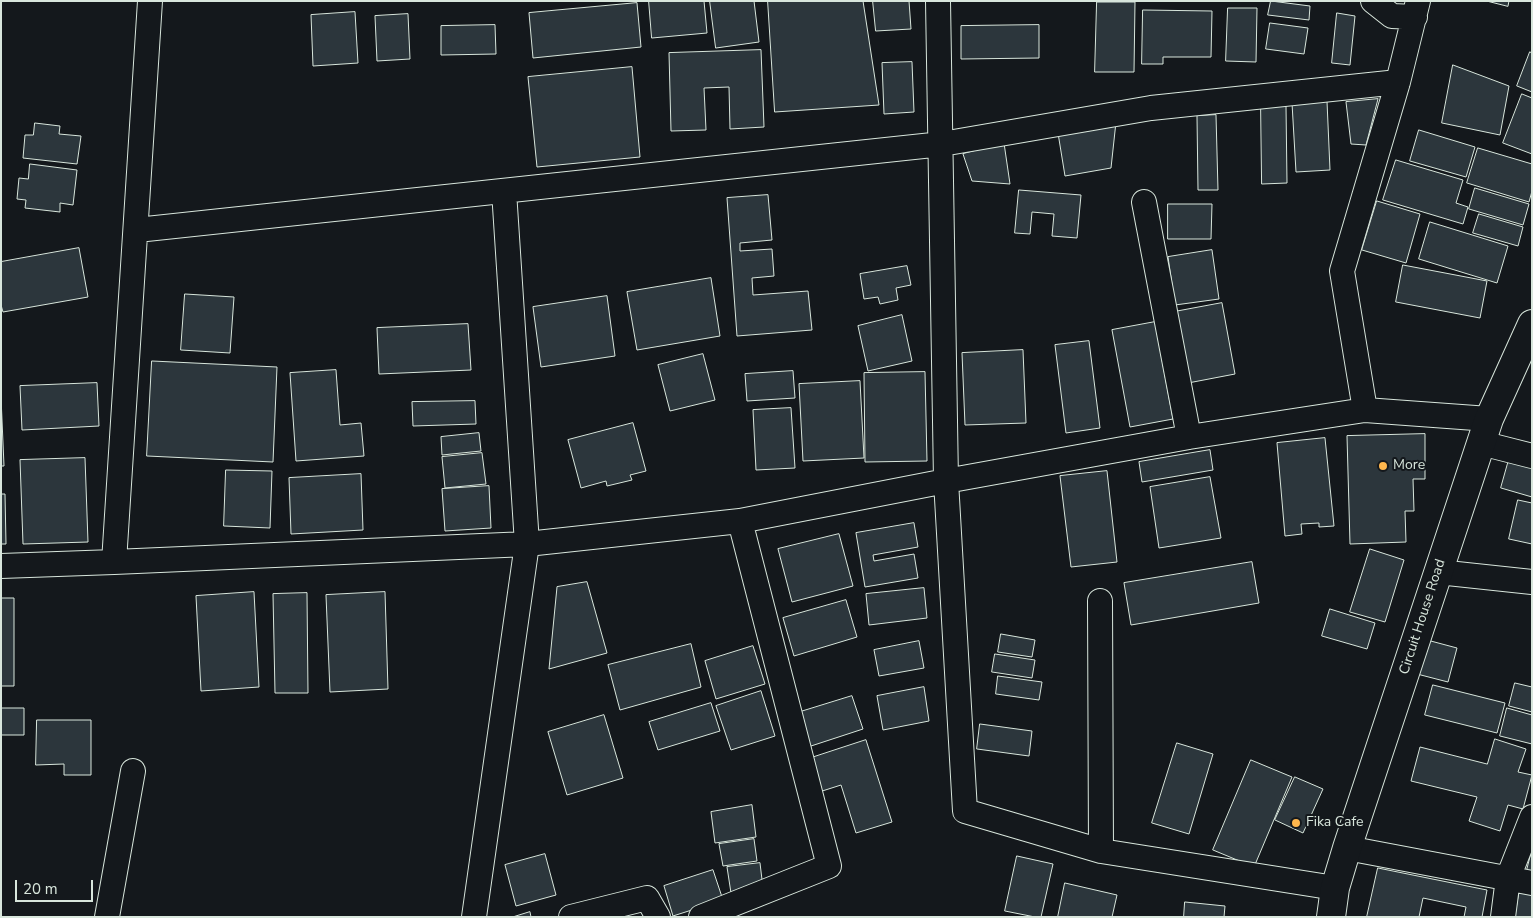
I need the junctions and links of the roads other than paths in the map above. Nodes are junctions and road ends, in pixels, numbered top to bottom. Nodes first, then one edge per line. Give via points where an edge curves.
1 (150, 1) edge
2 (938, 1) edge
3 (1373, 1) edge
4 (1416, 9) edge
5 (1398, 82) junction
6 (942, 144) junction
7 (504, 191) junction
8 (1144, 202) dead end
9 (136, 230) junction
10 (1532, 324) edge
11 (1365, 410) junction
12 (1485, 431) junction
13 (1189, 438) junction
14 (1532, 456) edge
15 (946, 481) junction
16 (740, 521) junction
17 (527, 544) junction
18 (114, 562) junction
19 (1, 566) edge
20 (1438, 572) junction
21 (1532, 582) edge
22 (1100, 601) dead end
23 (133, 772) dead end
24 (1532, 817) edge
25 (1348, 848) junction
26 (1101, 851) junction
27 (1508, 878) junction
28 (1532, 883) edge
29 (1335, 888) junction
30 (107, 917) edge
31 (474, 917) edge
32 (571, 917) edge
33 (658, 917) edge
34 (701, 917) edge
35 (1330, 917) edge
36 (1503, 917) edge

1 - 9 street
2 - 6 street
3 - 4 street via 1392,16
4 - 5 street
5 - 6 street via 1151,108
5 - 11 street via 1342,271
6 - 7 street
6 - 15 street
7 - 9 street
7 - 17 street
8 - 13 street
9 - 18 street
10 - 12 street, Circuit House Road
11 - 12 street
11 - 13 street
12 - 14 street
12 - 20 street, Circuit House Road
13 - 15 street
15 - 16 street
15 - 26 street via 965,811
16 - 17 street
16 - 34 street via 829,866
17 - 18 street
17 - 31 street
18 - 19 street
20 - 21 street
20 - 25 street, Circuit House Road
22 - 26 street
23 - 30 street
24 - 27 street
25 - 27 street
25 - 29 street, Circuit House Road
26 - 29 street
27 - 28 street
27 - 36 street
29 - 35 street, Circuit House Road
32 - 33 street via 647,898

